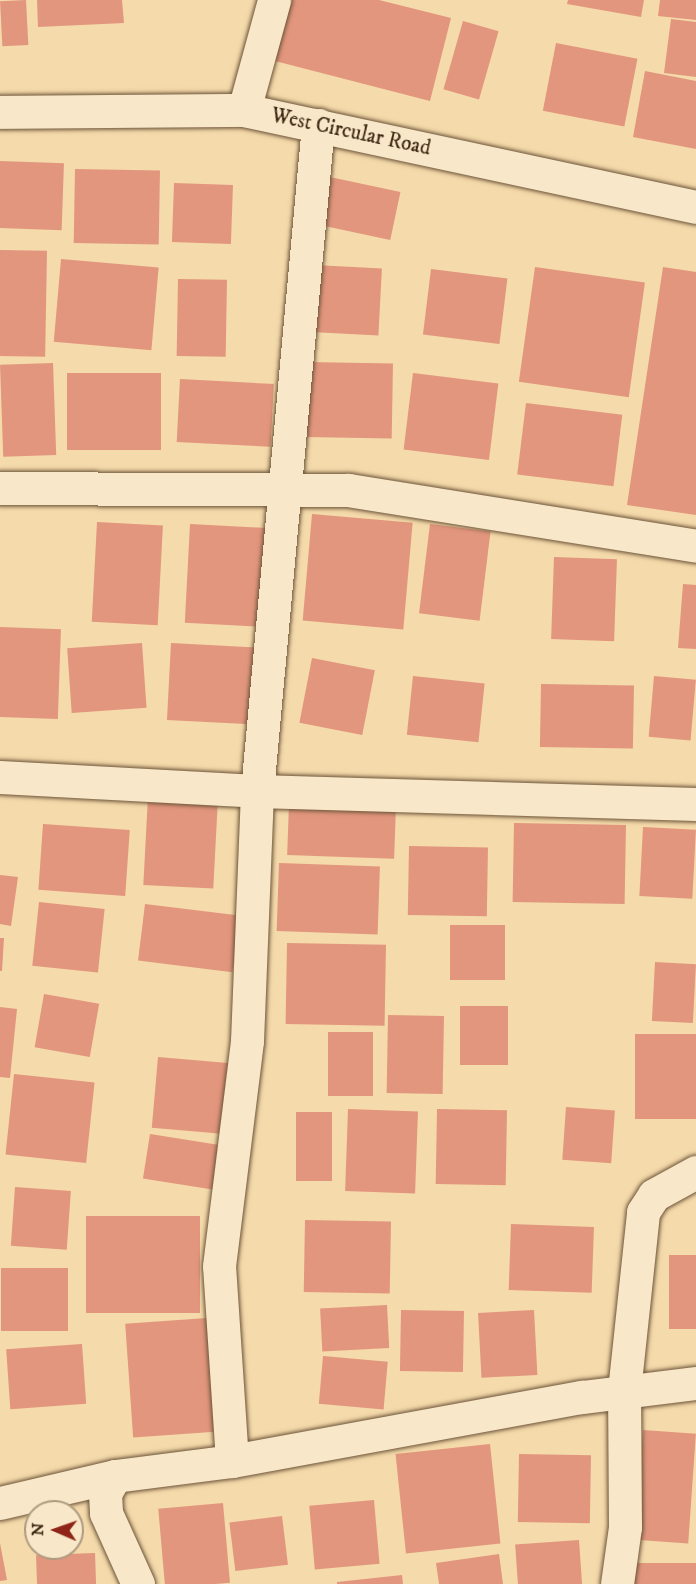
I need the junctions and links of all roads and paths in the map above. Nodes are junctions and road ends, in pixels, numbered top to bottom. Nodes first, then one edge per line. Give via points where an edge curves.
1 (274, 0) edge
2 (244, 110) junction
3 (0, 112) edge
4 (318, 125) junction
5 (696, 207) edge
6 (284, 487) junction
7 (0, 488) edge
8 (696, 546) edge
9 (0, 777) edge
10 (257, 791) junction
11 (696, 804) edge
12 (696, 1172) edge
13 (696, 1383) edge
14 (624, 1390) junction
15 (232, 1461) junction
16 (115, 1476) junction
17 (0, 1503) edge
18 (138, 1584) edge
19 (617, 1584) edge

1 - 2 street
2 - 3 street, West Circular Road
2 - 4 street, West Circular Road
4 - 5 street, West Circular Road
4 - 6 street
6 - 7 street
6 - 8 street via 348,490
6 - 10 street
9 - 10 street
10 - 11 street
10 - 15 street via 247,1041 219,1266
12 - 14 street via 654,1196 643,1212
13 - 14 street
14 - 15 street
14 - 19 street via 625,1527
15 - 16 street
16 - 17 street
16 - 18 street via 105,1493 106,1513

